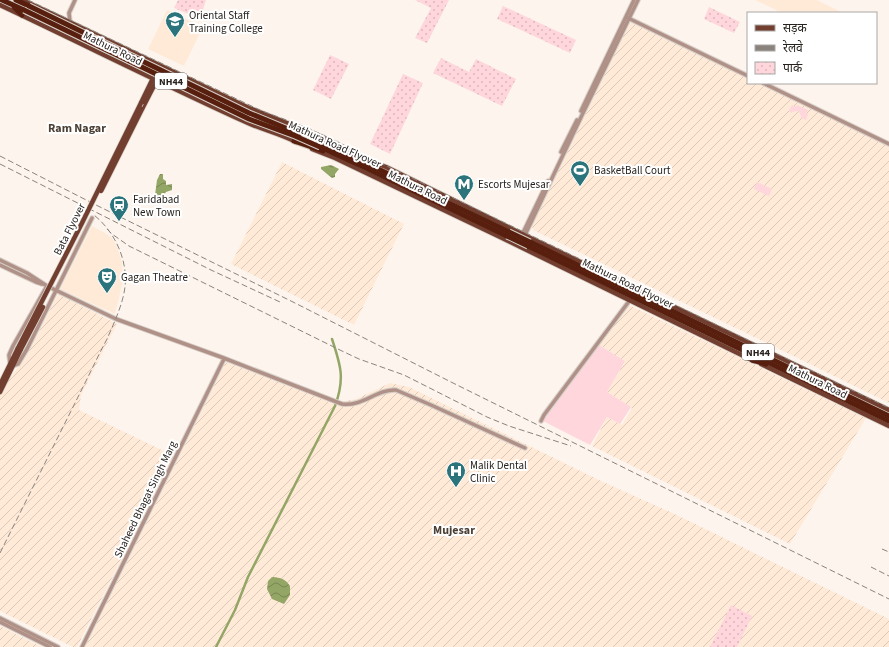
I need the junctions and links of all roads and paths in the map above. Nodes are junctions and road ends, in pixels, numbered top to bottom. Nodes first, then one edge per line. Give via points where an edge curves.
1 (2, 0) edge
2 (74, 0) edge
3 (634, 0) edge
4 (638, 0) edge
5 (19, 1) edge
6 (0, 5) edge
7 (29, 5) junction
8 (23, 13) junction
9 (628, 17) junction
10 (61, 18) junction
11 (70, 22) junction
12 (147, 59) junction
13 (161, 66) junction
14 (141, 73) junction
15 (175, 73) junction
16 (147, 76) junction
17 (747, 76) edge
18 (155, 80) junction
19 (163, 84) junction
20 (765, 84) edge
21 (168, 86) junction
22 (153, 88) junction
23 (146, 92) junction
24 (142, 105) junction
25 (308, 137) junction
26 (294, 140) junction
27 (336, 144) junction
28 (889, 144) edge
29 (334, 153) junction
30 (373, 162) junction
31 (401, 180) junction
32 (92, 218) dead end
33 (524, 235) junction
34 (518, 246) junction
35 (0, 260) edge
36 (0, 265) edge
37 (47, 286) junction
38 (56, 290) junction
39 (626, 291) junction
40 (630, 300) junction
41 (224, 358) junction
42 (752, 360) junction
43 (12, 366) junction
44 (779, 368) junction
45 (0, 385) edge
46 (0, 392) edge
47 (889, 410) edge
48 (889, 416) edge
49 (541, 421) dead end
50 (889, 421) edge
51 (889, 426) edge
52 (525, 448) dead end
53 (0, 618) edge
54 (0, 622) edge
55 (50, 647) edge
56 (58, 647) edge
57 (82, 647) edge

1 - 8 highway, Mathura Road Flyover / NH44
2 - 10 street
2 - 11 street via 69,13
3 - 9 street
4 - 9 street
5 - 7 highway, Mathura Road Flyover / NH44
6 - 8 main road, Mathura Road
7 - 10 main road, Mathura Road
7 - 25 highway, Mathura Road Flyover / NH44, bridge via 249,113
8 - 14 main road, Mathura Road
8 - 29 highway, Mathura Road Flyover / NH44, bridge via 249,118
9 - 17 street
9 - 33 street
10 - 11 main road, Mathura Road
11 - 12 main road, Mathura Road
12 - 13 main road, Mathura Road
12 - 14 main road via 148,70
13 - 15 main road, Mathura Road
13 - 18 main road
14 - 16 main road, Mathura Road
15 - 21 main road via 167,79
15 - 27 main road, Mathura Road via 249,108
16 - 18 main road, Mathura Road
16 - 23 main road
18 - 19 main road, Mathura Road
18 - 22 main road
18 - 23 main road, Bata Flyover
19 - 21 main road, Mathura Road
19 - 22 main road
20 - 28 street
21 - 26 main road, Mathura Road via 249,124
22 - 24 main road
23 - 24 main road, Bata Flyover
24 - 43 main road, Bata Flyover, bridge
25 - 27 highway
25 - 31 highway, Mathura Road / NH44
26 - 29 highway
26 - 34 main road, Mathura Road
27 - 30 main road, Mathura Road
29 - 39 highway, Mathura Road Flyover / NH44, bridge
30 - 31 highway
30 - 33 main road, Mathura Road
31 - 39 highway, Mathura Road Flyover / NH44, bridge
32 - 38 street
33 - 34 street
33 - 47 main road, Mathura Road
34 - 40 main road, Mathura Road
35 - 37 street
36 - 37 street
37 - 38 street
37 - 43 street via 13,346 10,355
38 - 41 street via 116,319
38 - 43 street via 25,353 18,364
39 - 44 highway, Mathura Road Flyover / NH44
39 - 48 highway, Mathura Road Flyover / NH44
40 - 42 main road, Mathura Road
40 - 49 street
41 - 52 street via 347,405 358,403 384,391 396,390
41 - 57 street, Shaheed Bhagat Singh Marg
42 - 44 highway
42 - 51 main road, Mathura Road
43 - 45 main road, Bata Flyover
43 - 46 main road
44 - 50 highway, Mathura Road / NH44
53 - 56 street
54 - 55 street

